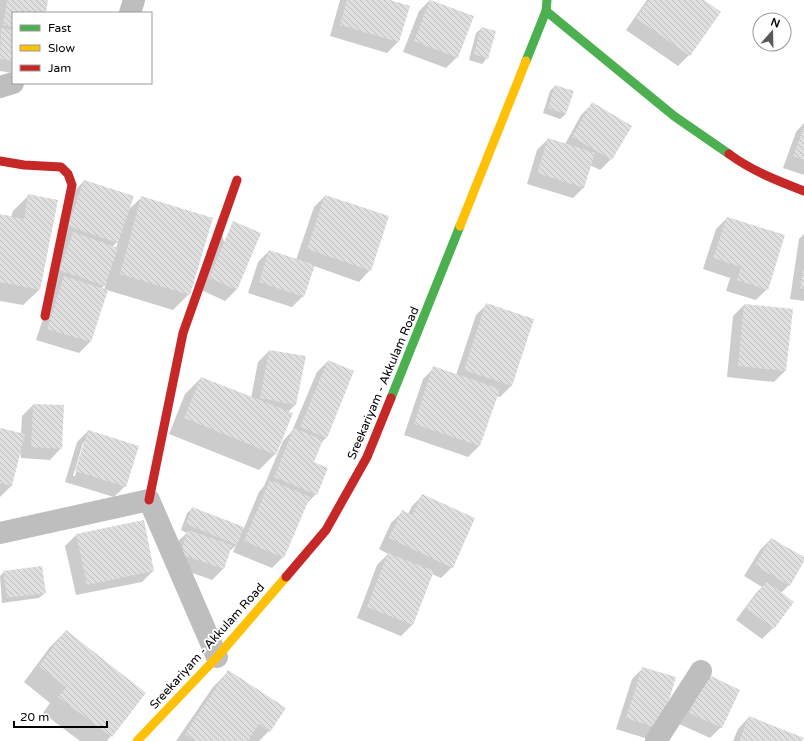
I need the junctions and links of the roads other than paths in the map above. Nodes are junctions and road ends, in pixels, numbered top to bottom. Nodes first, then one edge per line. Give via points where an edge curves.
1 (134, 0) edge
2 (547, 0) edge
3 (546, 11) junction
4 (130, 12) edge
5 (12, 83) edge
6 (0, 87) edge
7 (0, 161) edge
8 (238, 180) dead end
9 (804, 191) edge
10 (45, 316) dead end
11 (149, 500) junction
12 (0, 533) edge
13 (217, 657) junction
14 (701, 671) dead end
15 (137, 741) edge
16 (656, 741) edge

1 - 4 street
2 - 3 street, Sreekariyam - Akkulam Road
3 - 9 street via 674,116 744,165
3 - 13 street, Sreekariyam - Akkulam Road via 367,457 326,530
5 - 6 street
7 - 10 street via 62,167 72,185
8 - 11 street via 183,333
11 - 12 street
11 - 13 street
13 - 15 street, Sreekariyam - Akkulam Road
14 - 16 street

